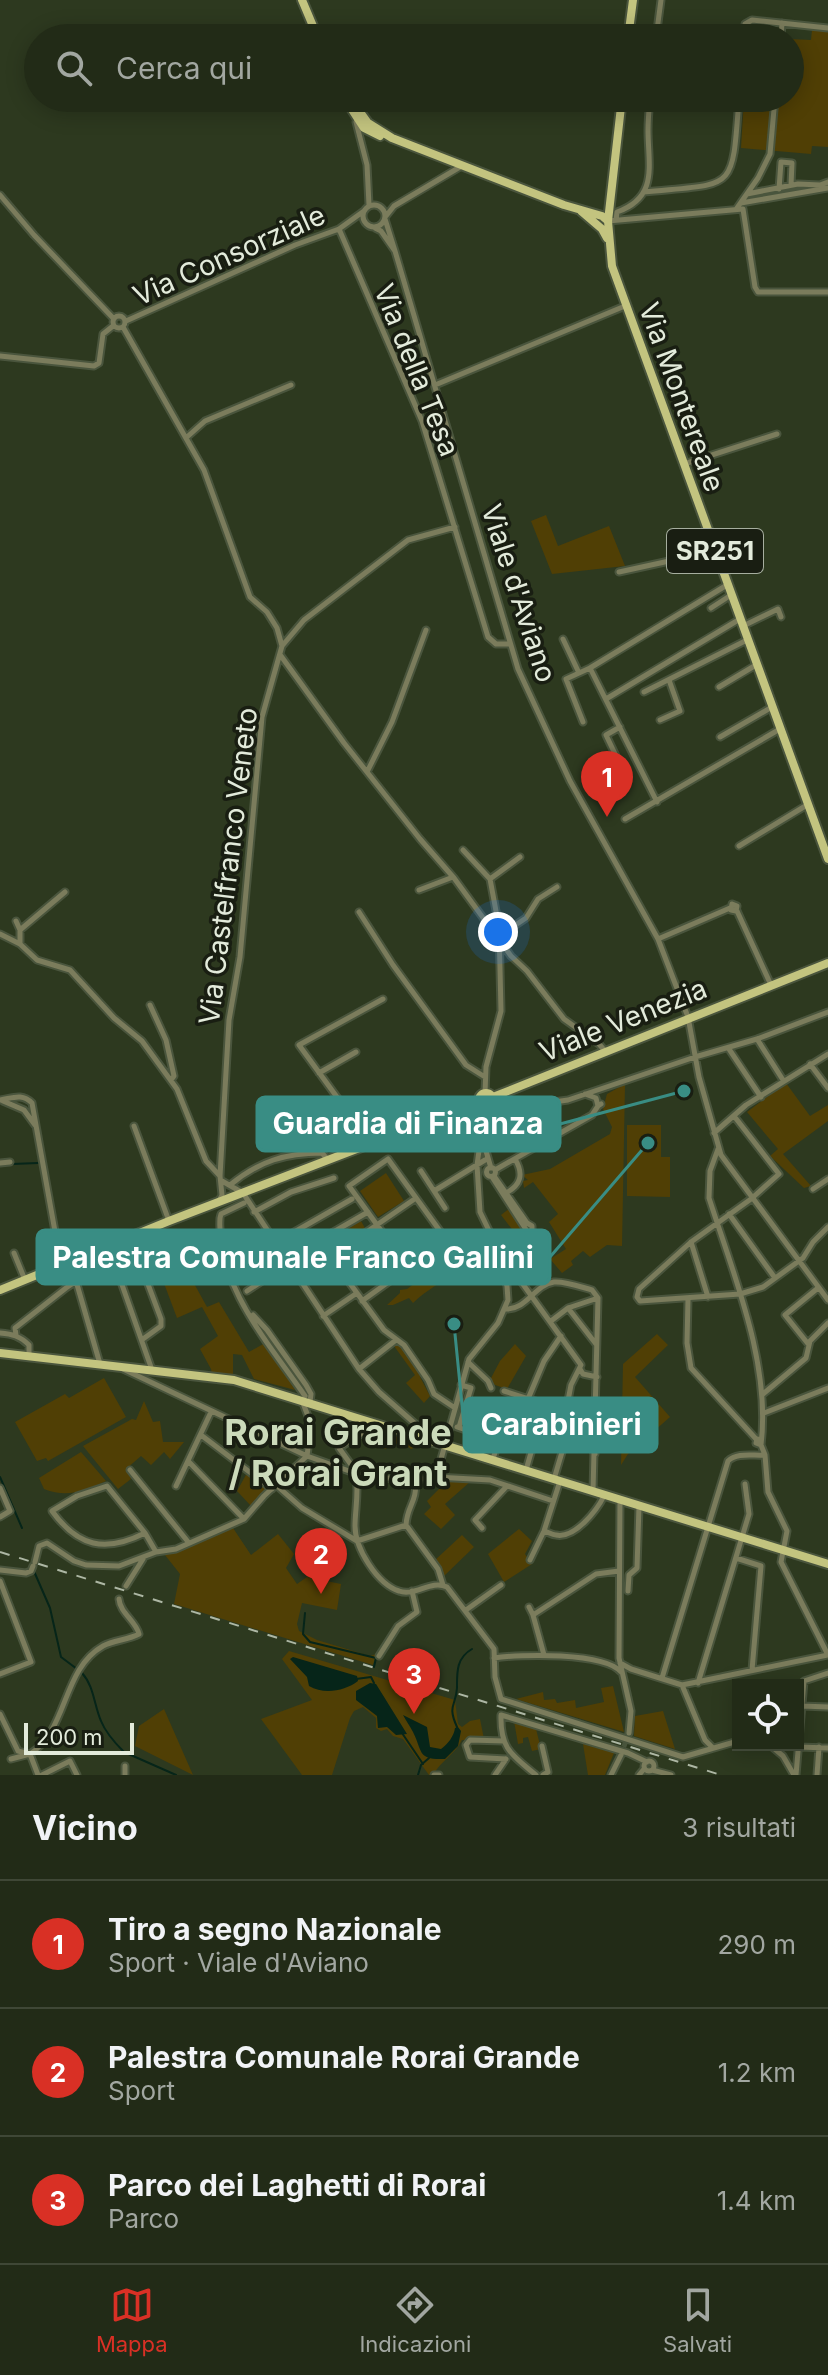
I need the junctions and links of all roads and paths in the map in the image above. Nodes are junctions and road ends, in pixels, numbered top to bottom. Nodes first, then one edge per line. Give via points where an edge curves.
1 (302, 0) edge
2 (633, 0) edge
3 (661, 0) edge
4 (782, 23) joint
5 (314, 24) edge
6 (630, 24) edge
7 (658, 24) edge
8 (746, 24) edge
9 (791, 24) edge
10 (804, 25) edge
11 (828, 28) edge
12 (353, 112) edge
13 (358, 112) edge
14 (620, 112) edge
15 (649, 112) edge
16 (738, 112) edge
17 (773, 112) edge
18 (355, 117) junction
19 (368, 131) junction
20 (404, 142) junction
21 (435, 154) junction
22 (365, 155) junction
23 (767, 160) junction
24 (781, 162) junction
25 (456, 166) junction
26 (649, 178) junction
27 (497, 179) junction
28 (791, 185) junction
29 (828, 185) edge
30 (779, 189) junction
31 (662, 190) junction
32 (644, 192) junction
33 (746, 194) junction
34 (0, 195) edge
35 (369, 205) junction
36 (610, 205) junction
37 (738, 206) junction
38 (364, 211) junction
39 (385, 218) junction
40 (596, 219) junction
41 (612, 221) junction
42 (348, 224) junction
43 (366, 224) junction
44 (374, 227) junction
45 (339, 229) junction
46 (608, 240) junction
47 (395, 251) junction
48 (828, 292) edge
49 (625, 306) junction
50 (113, 322) junction
51 (125, 324) junction
52 (0, 356) edge
53 (291, 385) dead end
54 (435, 385) junction
55 (777, 434) dead end
56 (187, 437) junction
57 (683, 465) junction
58 (455, 527) junction
59 (715, 551) junction
60 (619, 572) dead end
61 (727, 585) junction
62 (731, 595) junction
63 (711, 608) dead end
64 (781, 617) dead end
65 (741, 623) junction
66 (426, 630) dead end
67 (563, 639) dead end
68 (747, 640) junction
69 (509, 644) junction
70 (282, 646) junction
71 (281, 655) junction
72 (756, 665) junction
73 (590, 668) junction
74 (579, 673) junction
75 (669, 680) junction
76 (719, 687) dead end
77 (644, 692) dead end
78 (606, 699) junction
79 (772, 707) junction
80 (660, 720) dead end
81 (583, 722) dead end
82 (620, 727) junction
83 (780, 729) junction
84 (720, 737) dead end
85 (367, 773) junction
86 (625, 775) dead end
87 (657, 802) junction
88 (807, 805) junction
89 (625, 819) dead end
90 (739, 846) dead end
91 (463, 850) dead end
92 (520, 857) dead end
93 (828, 859) edge
94 (453, 877) junction
95 (490, 879) junction
96 (557, 887) dead end
97 (419, 890) dead end
98 (65, 892) dead end
99 (359, 912) dead end
100 (16, 921) dead end
101 (20, 930) junction
102 (0, 934) edge
103 (498, 937) junction
104 (658, 939) junction
105 (20, 944) junction
106 (828, 963) edge
107 (771, 985) junction
108 (383, 999) dead end
109 (150, 1005) dead end
110 (828, 1012) edge
111 (688, 1017) junction
112 (757, 1039) junction
113 (729, 1049) junction
114 (356, 1052) dead end
115 (602, 1053) junction
116 (828, 1054) edge
117 (695, 1057) junction
118 (810, 1064) junction
119 (319, 1073) junction
120 (485, 1077) junction
121 (171, 1080) junction
122 (783, 1080) junction
123 (828, 1088) edge
124 (599, 1092) junction
125 (490, 1097) junction
126 (761, 1097) junction
127 (0, 1100) edge
128 (13, 1101) junction
129 (480, 1104) junction
130 (734, 1116) junction
131 (35, 1126) junction
132 (134, 1126) dead end
133 (415, 1127) junction
134 (481, 1132) junction
135 (714, 1133) junction
136 (361, 1147) junction
137 (718, 1148) junction
138 (478, 1149) junction
139 (515, 1159) junction
140 (328, 1160) junction
141 (485, 1160) junction
142 (10, 1162) dead end
143 (0, 1163) edge
144 (477, 1165) junction
145 (421, 1171) dead end
146 (492, 1172) junction
147 (221, 1178) junction
148 (334, 1178) dead end
149 (828, 1179) edge
150 (230, 1185) junction
151 (813, 1189) dead end
152 (434, 1191) junction
153 (506, 1193) junction
154 (242, 1197) junction
155 (416, 1198) junction
156 (352, 1199) dead end
157 (751, 1199) junction
158 (218, 1203) junction
159 (445, 1208) dead end
160 (254, 1212) junction
161 (368, 1212) junction
162 (729, 1214) junction
163 (169, 1221) junction
164 (717, 1222) junction
165 (377, 1224) junction
166 (828, 1227) edge
167 (151, 1228) junction
168 (221, 1233) junction
169 (447, 1240) junction
170 (319, 1241) junction
171 (691, 1242) junction
172 (275, 1243) junction
173 (133, 1244) junction
174 (122, 1252) junction
175 (14, 1253) dead end
176 (458, 1256) dead end
177 (330, 1257) junction
178 (500, 1261) junction
179 (287, 1262) junction
180 (798, 1262) junction
181 (61, 1265) junction
182 (408, 1268) junction
183 (211, 1273) dead end
184 (775, 1278) junction
185 (25, 1280) junction
186 (76, 1281) junction
187 (818, 1288) junction
188 (0, 1290) edge
189 (247, 1291) dead end
190 (357, 1293) junction
191 (740, 1294) junction
192 (533, 1295) junction
193 (708, 1297) junction
194 (598, 1298) junction
195 (688, 1299) junction
196 (828, 1300) edge
197 (362, 1301) junction
198 (568, 1308) junction
199 (505, 1309) junction
200 (323, 1316) junction
201 (551, 1321) junction
202 (828, 1323) edge
203 (0, 1333) edge
204 (16, 1335) junction
205 (561, 1335) junction
206 (143, 1340) junction
207 (396, 1340) junction
208 (597, 1345) junction
209 (809, 1345) junction
210 (0, 1353) edge
211 (29, 1356) junction
212 (468, 1362) junction
213 (100, 1364) junction
214 (119, 1366) junction
215 (359, 1369) junction
216 (580, 1369) junction
217 (152, 1370) junction
218 (597, 1377) junction
219 (461, 1385) junction
220 (491, 1388) dead end
221 (828, 1388) edge
222 (504, 1391) dead end
223 (762, 1394) junction
224 (528, 1399) junction
225 (306, 1401) junction
226 (545, 1404) junction
227 (455, 1408) junction
228 (566, 1411) junction
229 (211, 1412) junction
230 (763, 1414) junction
231 (374, 1422) junction
232 (571, 1422) junction
233 (504, 1423) dead end
234 (450, 1424) junction
235 (459, 1427) junction
236 (201, 1435) junction
237 (420, 1436) junction
238 (490, 1438) dead end
239 (760, 1441) junction
240 (445, 1445) junction
241 (595, 1454) junction
242 (765, 1455) junction
243 (307, 1456) junction
244 (493, 1459) junction
245 (189, 1462) junction
246 (130, 1470) dead end
247 (526, 1470) junction
248 (354, 1474) junction
249 (285, 1477) junction
250 (436, 1477) junction
251 (415, 1480) junction
252 (557, 1480) junction
253 (745, 1484) dead end
254 (176, 1486) dead end
255 (507, 1486) junction
256 (274, 1487) junction
257 (0, 1488) edge
258 (593, 1491) junction
259 (282, 1492) junction
260 (604, 1494) junction
261 (620, 1499) junction
262 (553, 1501) junction
263 (639, 1505) junction
264 (0, 1517) edge
265 (244, 1519) junction
266 (406, 1525) junction
267 (708, 1527) junction
268 (482, 1528) dead end
269 (544, 1531) junction
270 (145, 1533) junction
271 (742, 1538) junction
272 (357, 1541) junction
273 (189, 1543) junction
274 (782, 1550) junction
275 (156, 1552) junction
276 (143, 1558) junction
277 (736, 1558) junction
278 (530, 1560) dead end
279 (828, 1564) edge
280 (0, 1570) edge
281 (619, 1571) junction
282 (0, 1581) edge
283 (443, 1585) junction
284 (501, 1585) dead end
285 (126, 1586) dead end
286 (412, 1591) junction
287 (628, 1591) dead end
288 (119, 1599) dead end
289 (529, 1607) dead end
290 (466, 1610) junction
291 (533, 1615) junction
292 (495, 1650) junction
293 (544, 1655) junction
294 (828, 1655) edge
295 (379, 1656) dead end
296 (505, 1656) junction
297 (494, 1658) junction
298 (619, 1660) junction
299 (609, 1664) junction
300 (631, 1669) junction
301 (752, 1670) junction
302 (622, 1673) junction
303 (828, 1673) edge
304 (0, 1674) edge
305 (662, 1678) junction
306 (804, 1681) edge
307 (698, 1683) junction
308 (682, 1685) junction
309 (804, 1706) edge
310 (828, 1707) edge
311 (0, 1714) edge
312 (629, 1733) tunnel mouth
313 (504, 1741) junction
314 (732, 1742) edge
315 (542, 1746) dead end
316 (712, 1747) junction
317 (804, 1747) edge
318 (819, 1747) junction
319 (828, 1748) edge
320 (18, 1751) junction
321 (777, 1751) edge
322 (798, 1751) edge
323 (30, 1754) junction
324 (621, 1755) tunnel mouth
325 (508, 1757) junction
326 (11, 1759) junction
327 (0, 1762) edge
328 (125, 1766) dead end
329 (647, 1769) edge
330 (668, 1774) edge
331 (40, 1775) edge
332 (77, 1775) edge
333 (125, 1775) edge
334 (497, 1775) edge
335 (536, 1775) edge
336 (543, 1775) edge
337 (614, 1775) edge
338 (795, 1775) edge
339 (817, 1775) edge

1 - 5 main road
2 - 6 main road
3 - 7 street
4 - 8 street
4 - 9 street
10 - 11 street
12 - 18 main road
13 - 20 main road via 373,127
14 - 36 main road, SR251
15 - 26 street
16 - 31 street via 734,159 725,178 709,187
17 - 23 street
18 - 19 main road
18 - 22 street
19 - 20 street
19 - 22 street
19 - 25 main road
20 - 21 main road
21 - 25 street
21 - 27 main road
22 - 35 street
23 - 24 street
23 - 33 street
24 - 28 street via 792,163
24 - 30 street
25 - 27 main road
25 - 39 street via 394,206
26 - 31 street
26 - 32 street
27 - 40 main road
28 - 29 street
28 - 30 street
29 - 37 street
30 - 33 street
31 - 32 street
32 - 41 street
33 - 37 street
34 - 50 street
35 - 38 street
35 - 39 street via 380,206
36 - 40 main road
36 - 41 main road, SR251
37 - 41 street
37 - 48 street via 743,209 758,292
38 - 42 street, Via Consorziale
38 - 43 street
39 - 44 street
39 - 47 street, Viale d'Aviano
40 - 41 main road
40 - 46 main road
41 - 46 main road, Via Montereale / SR251
42 - 43 street, Via Consorziale
42 - 45 street, Via Consorziale
43 - 44 street, Viale d'Aviano
44 - 47 street, Viale d'Aviano
45 - 51 street, Via Consorziale
45 - 58 street, Via della Tesa via 422,421
46 - 49 main road, Via Montereale / SR251
47 - 54 street, Viale d'Aviano
49 - 54 street
49 - 57 main road, Via Montereale / SR251
50 - 51 street via 123,319
50 - 52 street, Via Consorziale via 103,334 99,363 94,366
51 - 56 street
53 - 56 street via 205,421
54 - 69 street, Viale d'Aviano
55 - 57 street
56 - 70 street via 250,597 267,612
57 - 59 main road, Via Montereale / SR251
58 - 69 street, Via della Tesa via 488,637 496,644
58 - 70 street via 408,540 304,620
59 - 60 street
59 - 61 main road, Via Montereale / SR251
61 - 62 main road, Via Montereale / SR251
61 - 73 street
62 - 63 street
62 - 65 main road, Via Montereale / SR251
64 - 65 street via 778,609
65 - 68 main road, Via Montereale / SR251
65 - 78 street
66 - 85 street
67 - 74 street
68 - 72 main road, Via Montereale / SR251
68 - 75 street
69 - 104 street, Viale d'Aviano via 570,781
70 - 71 street, Via Castelfranco Veneto
71 - 85 street
71 - 147 street, Via Castelfranco Veneto via 262,717 240,957 229,1020
72 - 76 street
72 - 79 main road, Via Montereale / SR251
73 - 74 street
73 - 78 street
74 - 81 street via 566,679
75 - 77 street
75 - 80 street via 680,711
78 - 82 street
79 - 83 main road, Via Montereale / SR251
79 - 84 street
82 - 86 street via 606,735
82 - 87 street
83 - 87 street
83 - 88 main road, Via Montereale / SR251
85 - 94 street
87 - 89 street
88 - 90 street
88 - 93 main road, Via Montereale / SR251
91 - 95 street
92 - 95 street
94 - 97 street
94 - 103 street
95 - 103 street
96 - 103 street
98 - 101 street
99 - 120 street via 466,1065
100 - 101 street
101 - 105 street
102 - 105 street
103 - 115 street via 564,1019
103 - 120 street via 501,1011
104 - 107 street via 733,909
104 - 111 street, Viale d'Aviano
105 - 121 street via 37,960 76,975 142,1041
106 - 107 main road, Viale Venezia
107 - 111 main road, Viale Venezia
108 - 119 street via 299,1045
109 - 121 street via 171,1056
110 - 112 street
111 - 115 main road, Viale Venezia
111 - 117 street, Viale d'Aviano
112 - 113 street
112 - 122 street
113 - 117 street
113 - 126 street
114 - 119 street
115 - 125 main road, Viale Venezia
116 - 118 street
117 - 124 street
117 - 135 street, Viale d'Aviano
118 - 122 street
118 - 123 street
119 - 136 street via 342,1104
120 - 125 street
121 - 147 street via 206,1161
122 - 126 street
124 - 125 street via 507,1113 500,1112
124 - 139 street via 601,1104 592,1115
125 - 129 main road via 480,1096
126 - 130 street
127 - 128 street
128 - 131 street
128 - 131 street via 26,1097 32,1103
129 - 133 main road
129 - 134 street
130 - 135 street
130 - 157 street via 779,1174
131 - 181 street
132 - 163 street
133 - 134 street via 419,1134 436,1137
133 - 136 main road
134 - 138 street
134 - 146 street
135 - 137 street, Viale d'Aviano
136 - 140 main road
137 - 157 street
137 - 164 street via 708,1187
138 - 141 street
138 - 144 street
139 - 146 street
139 - 153 street via 521,1177
140 - 150 street via 322,1153 278,1156
140 - 154 main road
141 - 144 street
141 - 146 street
142 - 143 street
144 - 152 street
144 - 178 street via 480,1212
145 - 152 street
146 - 153 street
146 - 153 street via 527,1231 532,1232
147 - 150 street
147 - 158 street, Via Castelfranco Veneto
148 - 160 street
149 - 151 street
150 - 154 street
152 - 159 street
154 - 158 main road
154 - 160 street
154 - 160 street
154 - 168 street via 221,1214
155 - 161 street via 388,1159 349,1186
155 - 165 street
155 - 169 street
156 - 172 street
157 - 162 street
157 - 180 street
158 - 163 main road
160 - 172 street
161 - 165 street
161 - 170 street
162 - 164 street
162 - 184 street
163 - 167 main road
164 - 171 street
164 - 191 street
165 - 177 street
165 - 182 street
166 - 180 street
167 - 173 street
167 - 181 main road
168 - 183 street via 192,1242
168 - 225 street via 231,1275 249,1312 306,1385 311,1394
169 - 176 street
169 - 182 street
170 - 177 street
170 - 179 street
171 - 193 street
171 - 195 street via 639,1289 637,1297
172 - 179 street
173 - 174 street
173 - 206 street via 161,1319 161,1326
174 - 186 street
174 - 206 street via 127,1267 120,1279
175 - 185 street
177 - 190 street
178 - 192 street via 507,1262
178 - 199 street via 508,1292
179 - 189 street
179 - 200 street
180 - 184 street
180 - 187 street
181 - 185 main road
182 - 197 street
184 - 191 street
185 - 188 main road
186 - 204 street via 15,1328
186 - 213 street
187 - 196 street
187 - 209 street via 785,1315
190 - 197 street
190 - 200 street
191 - 193 street
191 - 223 street
192 - 194 street via 557,1282 592,1290
192 - 199 street via 518,1308
192 - 201 street
193 - 195 street
194 - 198 street
194 - 208 street
195 - 239 street via 691,1368
197 - 207 street
198 - 201 street
198 - 208 street
199 - 212 street
200 - 215 street
201 - 205 street
202 - 209 street
203 - 204 street
204 - 211 street via 29,1345
205 - 216 street
205 - 224 street
206 - 217 street
207 - 215 street
207 - 227 street via 434,1394
208 - 218 street
209 - 223 street via 806,1358
210 - 211 main road
211 - 213 main road
212 - 219 street
212 - 220 street
213 - 214 main road
214 - 217 main road
214 - 229 street
215 - 237 street via 422,1431
216 - 218 street
216 - 228 street
217 - 225 main road via 234,1380
218 - 241 street
219 - 227 street
219 - 235 street via 471,1388
221 - 230 street
222 - 224 street
223 - 230 street
224 - 226 street
225 - 231 main road
225 - 243 street via 311,1424
226 - 228 street
226 - 247 street
227 - 234 street
228 - 232 street
229 - 236 street
229 - 243 street
230 - 239 street
231 - 237 main road
231 - 248 street via 339,1448
232 - 241 street
232 - 252 street
233 - 244 street
234 - 235 street
234 - 240 street
235 - 238 street
236 - 245 street
236 - 256 street
237 - 240 main road
239 - 242 street
240 - 244 main road
240 - 250 street
241 - 258 street
242 - 267 street via 728,1461
242 - 274 street via 768,1492 787,1531
243 - 248 street
243 - 249 street
244 - 247 main road
245 - 254 street
245 - 265 street
246 - 273 street
247 - 252 main road
248 - 251 street
248 - 272 street
249 - 256 street
249 - 259 street
250 - 251 street
250 - 255 street
251 - 266 street via 417,1494
252 - 258 main road
252 - 262 street
253 - 271 street via 749,1514
255 - 262 street
255 - 268 street via 475,1520
256 - 259 street
256 - 265 street
257 - 264 street via 10,1511
258 - 260 main road
259 - 272 street
260 - 261 main road
260 - 269 street via 593,1515 567,1535
261 - 263 main road
261 - 281 street
262 - 269 street
263 - 267 main road
263 - 287 street via 637,1568 629,1575
265 - 273 street
266 - 272 street
266 - 283 street via 438,1569
267 - 271 main road
267 - 305 street
269 - 278 street
270 - 270 street via 107,1486 52,1511 69,1533 95,1544 119,1543
270 - 275 street
271 - 274 main road
271 - 277 street
272 - 286 street via 384,1582 397,1591
273 - 275 street
274 - 279 main road
274 - 294 street via 781,1562
275 - 276 street
276 - 280 street via 97,1567 74,1561 47,1543 39,1546 26,1573
276 - 285 street
277 - 301 street via 761,1566
277 - 307 street
281 - 291 street via 596,1574
281 - 298 street
282 - 304 street via 31,1662
283 - 286 street
283 - 290 street
284 - 290 street
286 - 295 street via 417,1612 398,1626
288 - 323 street via 139,1634 103,1646 75,1677 51,1731
289 - 291 street
290 - 292 street
291 - 293 street
292 - 296 street
292 - 297 street
293 - 296 street
293 - 299 street
294 - 301 street
296 - 297 street
297 - 316 street via 501,1699 683,1757
298 - 299 street
298 - 300 street
298 - 302 street
299 - 302 street
300 - 302 street
300 - 305 street
301 - 307 street
302 - 312 street
303 - 306 street
305 - 308 street
307 - 308 street
308 - 316 street
309 - 310 street
311 - 320 street
313 - 325 street
313 - 325 street via 470,1740 466,1750 470,1757
313 - 329 street via 501,1715
314 - 316 street
315 - 336 street via 548,1772
317 - 318 street
318 - 319 street
318 - 339 street
320 - 323 street
320 - 326 street
321 - 338 street
322 - 338 street
323 - 326 street
323 - 331 street
324 - 337 street
325 - 334 street
325 - 335 street
326 - 327 street
328 - 333 street
329 - 330 street
331 - 332 street via 70,1761

